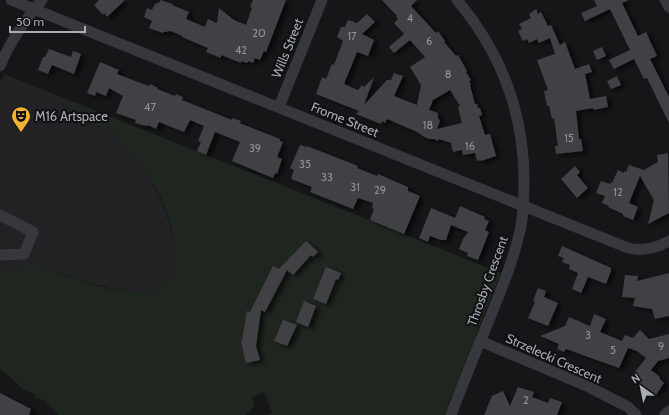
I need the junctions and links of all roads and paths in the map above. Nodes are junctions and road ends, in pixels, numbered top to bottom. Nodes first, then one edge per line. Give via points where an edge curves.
1 (11, 0) edge
2 (42, 0) edge
3 (322, 0) edge
4 (457, 0) edge
5 (666, 0) edge
6 (669, 7) edge
7 (35, 9) junction
8 (0, 66) edge
9 (278, 107) junction
10 (523, 206) junction
11 (0, 215) edge
12 (669, 241) edge
13 (0, 254) edge
14 (480, 341) junction
15 (669, 411) edge
16 (451, 415) edge
17 (636, 415) edge
18 (665, 415) edge

1 - 7 street, Frome Street
2 - 7 street
3 - 9 street, Wills Street
4 - 10 street, Throsby Crescent via 492,50 510,92 522,145
5 - 6 street
7 - 8 street via 14,39
7 - 9 street, Frome Street
9 - 10 street, Frome Street
10 - 12 street, Frome Street via 639,250
10 - 14 street, Throsby Crescent via 520,231 509,270
11 - 13 street via 34,232 24,254
14 - 16 street, Throsby Crescent
14 - 17 street, Strzelecki Crescent via 589,387 628,407
15 - 18 street

